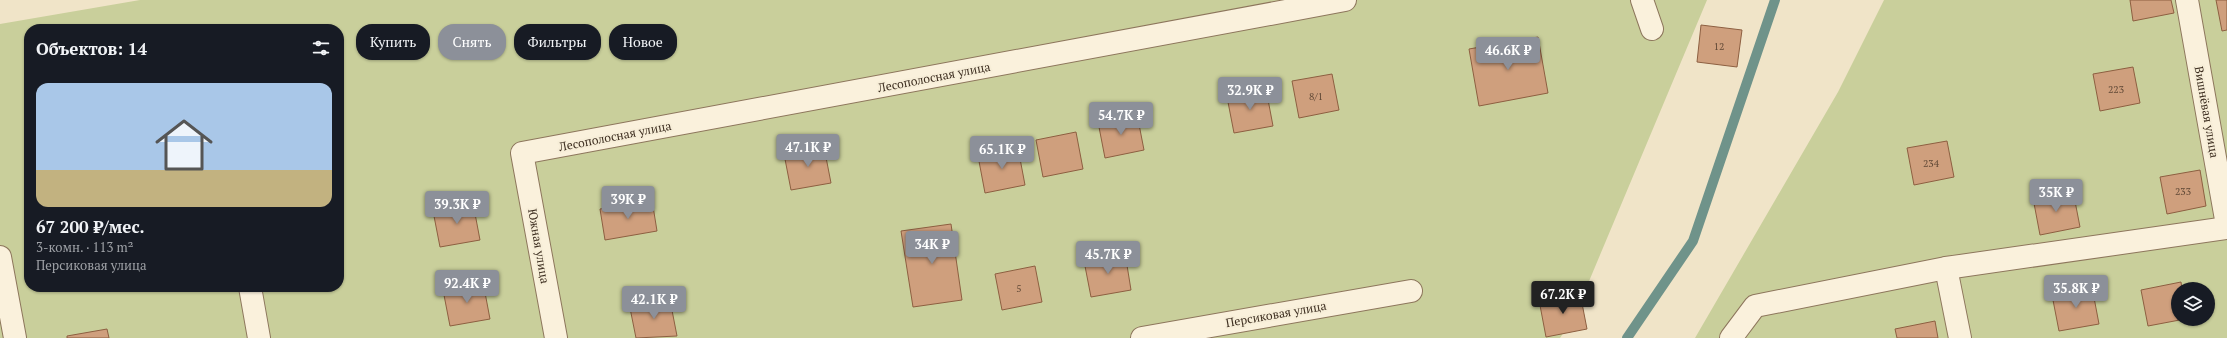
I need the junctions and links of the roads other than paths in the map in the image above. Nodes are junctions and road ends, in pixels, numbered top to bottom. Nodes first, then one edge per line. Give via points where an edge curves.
1 (1345, 0) edge
2 (1642, 0) edge
3 (2187, 0) edge
4 (1652, 29) dead end
5 (522, 153) joint
6 (2227, 226) edge
7 (0, 257) edge
8 (1946, 268) junction
9 (1411, 291) dead end
10 (251, 292) edge
11 (15, 338) edge
12 (259, 338) edge
13 (556, 338) edge
14 (1142, 338) edge
15 (1732, 338) edge
16 (1960, 338) edge

1 - 5 street, Лесополосная улица
2 - 4 street
3 - 6 street, Вишнёвая улица
5 - 13 street, Южная улица
6 - 8 street
7 - 11 street
8 - 15 street via 1755,306
8 - 16 street
9 - 14 street, Персиковая улица
10 - 12 street

